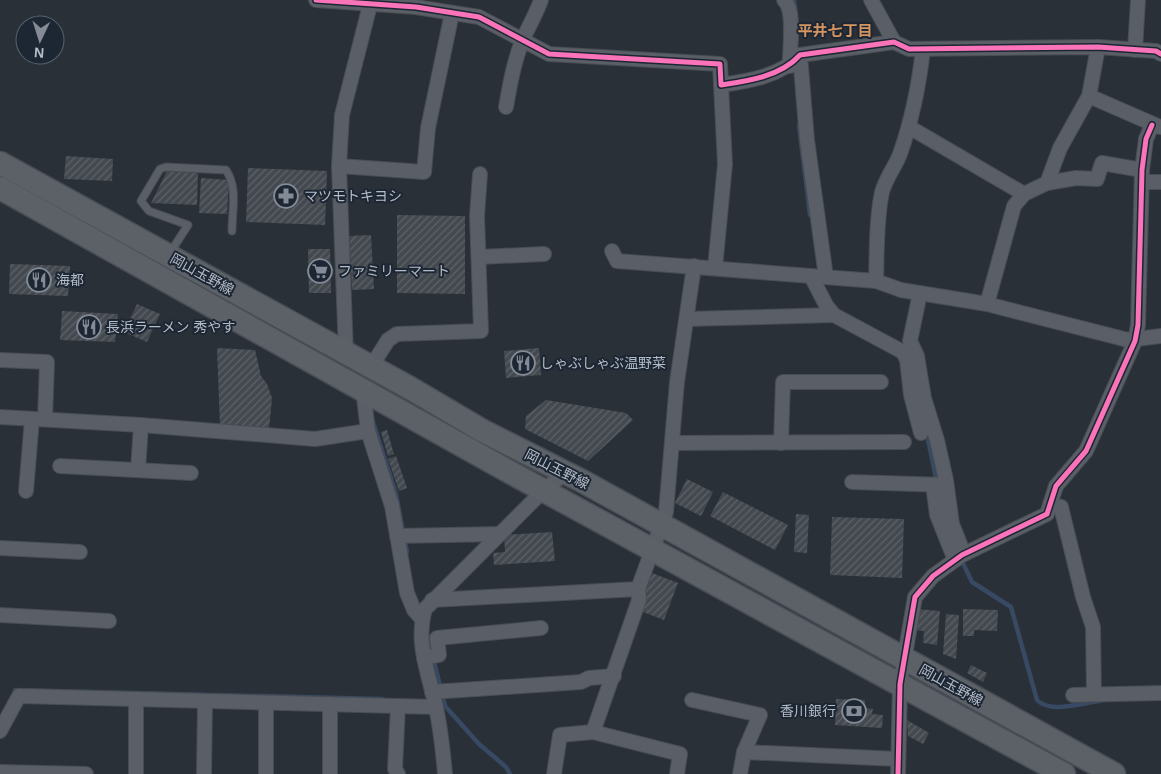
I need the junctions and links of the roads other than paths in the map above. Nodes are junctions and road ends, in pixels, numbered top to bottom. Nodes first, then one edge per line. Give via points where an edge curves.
1 (316, 0) edge
2 (541, 0) edge
3 (784, 0) edge
4 (872, 0) edge
5 (1138, 0) edge
6 (416, 4) edge
7 (370, 5) junction
8 (452, 13) junction
9 (523, 39) junction
10 (894, 42) junction
11 (1098, 47) junction
12 (922, 49) junction
13 (1135, 50) junction
14 (1161, 54) edge
15 (800, 55) junction
16 (790, 66) junction
17 (721, 85) junction
18 (1088, 96) junction
19 (506, 107) dead end
20 (1156, 126) edge
21 (908, 127) junction
22 (0, 163) edge
23 (339, 166) junction
24 (480, 174) dead end
25 (1142, 176) junction
26 (1161, 182) edge
27 (1047, 183) junction
28 (0, 188) edge
29 (1024, 194) junction
30 (232, 231) dead end
31 (612, 251) dead end
32 (544, 254) dead end
33 (168, 256) junction
34 (479, 257) junction
35 (694, 266) junction
36 (715, 268) junction
37 (811, 276) junction
38 (826, 277) junction
39 (876, 281) junction
40 (920, 293) junction
41 (987, 304) junction
42 (834, 315) junction
43 (687, 319) junction
44 (1161, 336) edge
45 (1135, 341) junction
46 (346, 354) junction
47 (0, 360) edge
48 (371, 367) junction
49 (881, 382) dead end
50 (363, 390) junction
51 (920, 404) junction
52 (0, 418) edge
53 (35, 422) junction
54 (141, 429) junction
55 (368, 432) junction
56 (921, 432) dead end
57 (904, 442) dead end
58 (672, 443) junction
59 (781, 443) junction
60 (60, 466) dead end
61 (138, 470) junction
62 (191, 473) dead end
63 (565, 473) junction
64 (852, 482) dead end
65 (939, 485) junction
66 (544, 490) junction
67 (26, 491) dead end
68 (1050, 504) junction
69 (660, 525) junction
70 (499, 534) junction
71 (402, 536) junction
72 (0, 548) edge
73 (652, 548) junction
74 (80, 552) dead end
75 (960, 557) junction
76 (638, 589) junction
77 (432, 600) junction
78 (0, 615) edge
79 (422, 619) junction
80 (109, 620) dead end
81 (541, 628) dead end
82 (429, 657) junction
83 (903, 659) junction
84 (614, 676) junction
85 (900, 684) junction
86 (1161, 693) edge
87 (1094, 694) junction
88 (1073, 695) dead end
89 (437, 697) junction
90 (136, 699) junction
91 (692, 700) dead end
92 (204, 701) junction
93 (266, 703) junction
94 (330, 704) junction
95 (398, 706) junction
96 (0, 730) edge
97 (593, 732) junction
98 (744, 752) junction
99 (898, 760) junction
100 (0, 772) edge
101 (86, 774) edge
102 (136, 774) edge
103 (204, 774) edge
104 (266, 774) edge
105 (330, 774) edge
106 (398, 774) edge
107 (445, 774) edge
108 (554, 774) edge
109 (677, 774) edge
110 (740, 774) edge
111 (898, 774) edge
112 (1064, 774) edge
113 (1114, 774) edge

1 - 7 street
2 - 9 street
3 - 16 street via 791,14
4 - 10 street
5 - 13 street
6 - 7 street
6 - 8 street
7 - 23 street via 342,115
8 - 9 street via 478,16
8 - 23 street via 428,128 424,172
9 - 17 street via 549,54 720,64
9 - 19 street via 511,74
10 - 12 street via 909,49
10 - 15 street
11 - 12 street
11 - 13 street
11 - 18 street
12 - 21 street via 919,81
13 - 14 street
15 - 16 street
15 - 38 street via 807,140
16 - 17 street via 751,80
17 - 36 street via 725,164
18 - 20 street
18 - 27 street via 1060,148
20 - 25 street via 1146,139
21 - 29 street
21 - 39 street via 882,193
22 - 33 main road, 岡山玉野線
23 - 46 street
24 - 34 street
25 - 26 street
25 - 27 street via 1102,163 1097,178
25 - 45 street
27 - 29 street
28 - 50 main road, 岡山玉野線
29 - 41 street via 1014,206
30 - 33 lane via 233,185 226,170 160,169 141,201 149,211 188,224
31 - 35 street via 617,261
32 - 34 street
33 - 46 main road, 岡山玉野線
34 - 48 street via 481,331 397,334 388,340
35 - 36 street
35 - 43 street
36 - 37 street
37 - 38 street
37 - 42 street
38 - 39 street
39 - 40 street
40 - 41 street
40 - 51 street via 910,341 917,356
41 - 45 street
42 - 43 street
42 - 51 street via 903,352
43 - 58 street
44 - 45 street
45 - 68 street via 1086,451 1056,486
46 - 48 main road, 岡山玉野線
47 - 53 street via 46,362
48 - 63 main road, 岡山玉野線
49 - 59 street via 783,382
50 - 55 street
50 - 66 main road, 岡山玉野線
51 - 56 street
51 - 65 street
52 - 53 street
53 - 54 street
53 - 67 street
54 - 55 street via 315,439
54 - 61 street
55 - 71 street
57 - 59 street
58 - 59 street
58 - 69 street via 666,512
60 - 61 street
61 - 62 street
63 - 66 street
63 - 69 main road, 岡山玉野線
64 - 65 street
65 - 75 street
66 - 70 street
66 - 73 main road, 岡山玉野線
68 - 75 street via 1047,514
68 - 87 street via 1061,507 1093,627
69 - 73 street
69 - 83 main road, 岡山玉野線
70 - 71 street
70 - 77 street
71 - 79 street via 407,593
72 - 74 street
73 - 76 street
73 - 85 main road, 岡山玉野線
75 - 83 street via 933,576 915,597
76 - 77 street
76 - 84 street via 639,600
77 - 79 street
78 - 80 street
79 - 82 street via 421,645
81 - 82 street via 437,638 439,655
82 - 89 street
83 - 85 street
83 - 113 main road, 岡山玉野線
84 - 89 street
84 - 97 street
85 - 99 street
85 - 112 main road, 岡山玉野線
86 - 87 street
87 - 88 street
89 - 95 street
89 - 107 street
90 - 92 street
90 - 96 street via 19,696
90 - 102 street
91 - 98 street via 760,715
92 - 93 street
92 - 103 street
93 - 94 street
93 - 104 street
94 - 95 street
94 - 105 street
95 - 106 street via 395,769
97 - 108 street via 560,735
97 - 109 street via 680,754
98 - 99 street
98 - 110 street
99 - 111 street
100 - 101 street

